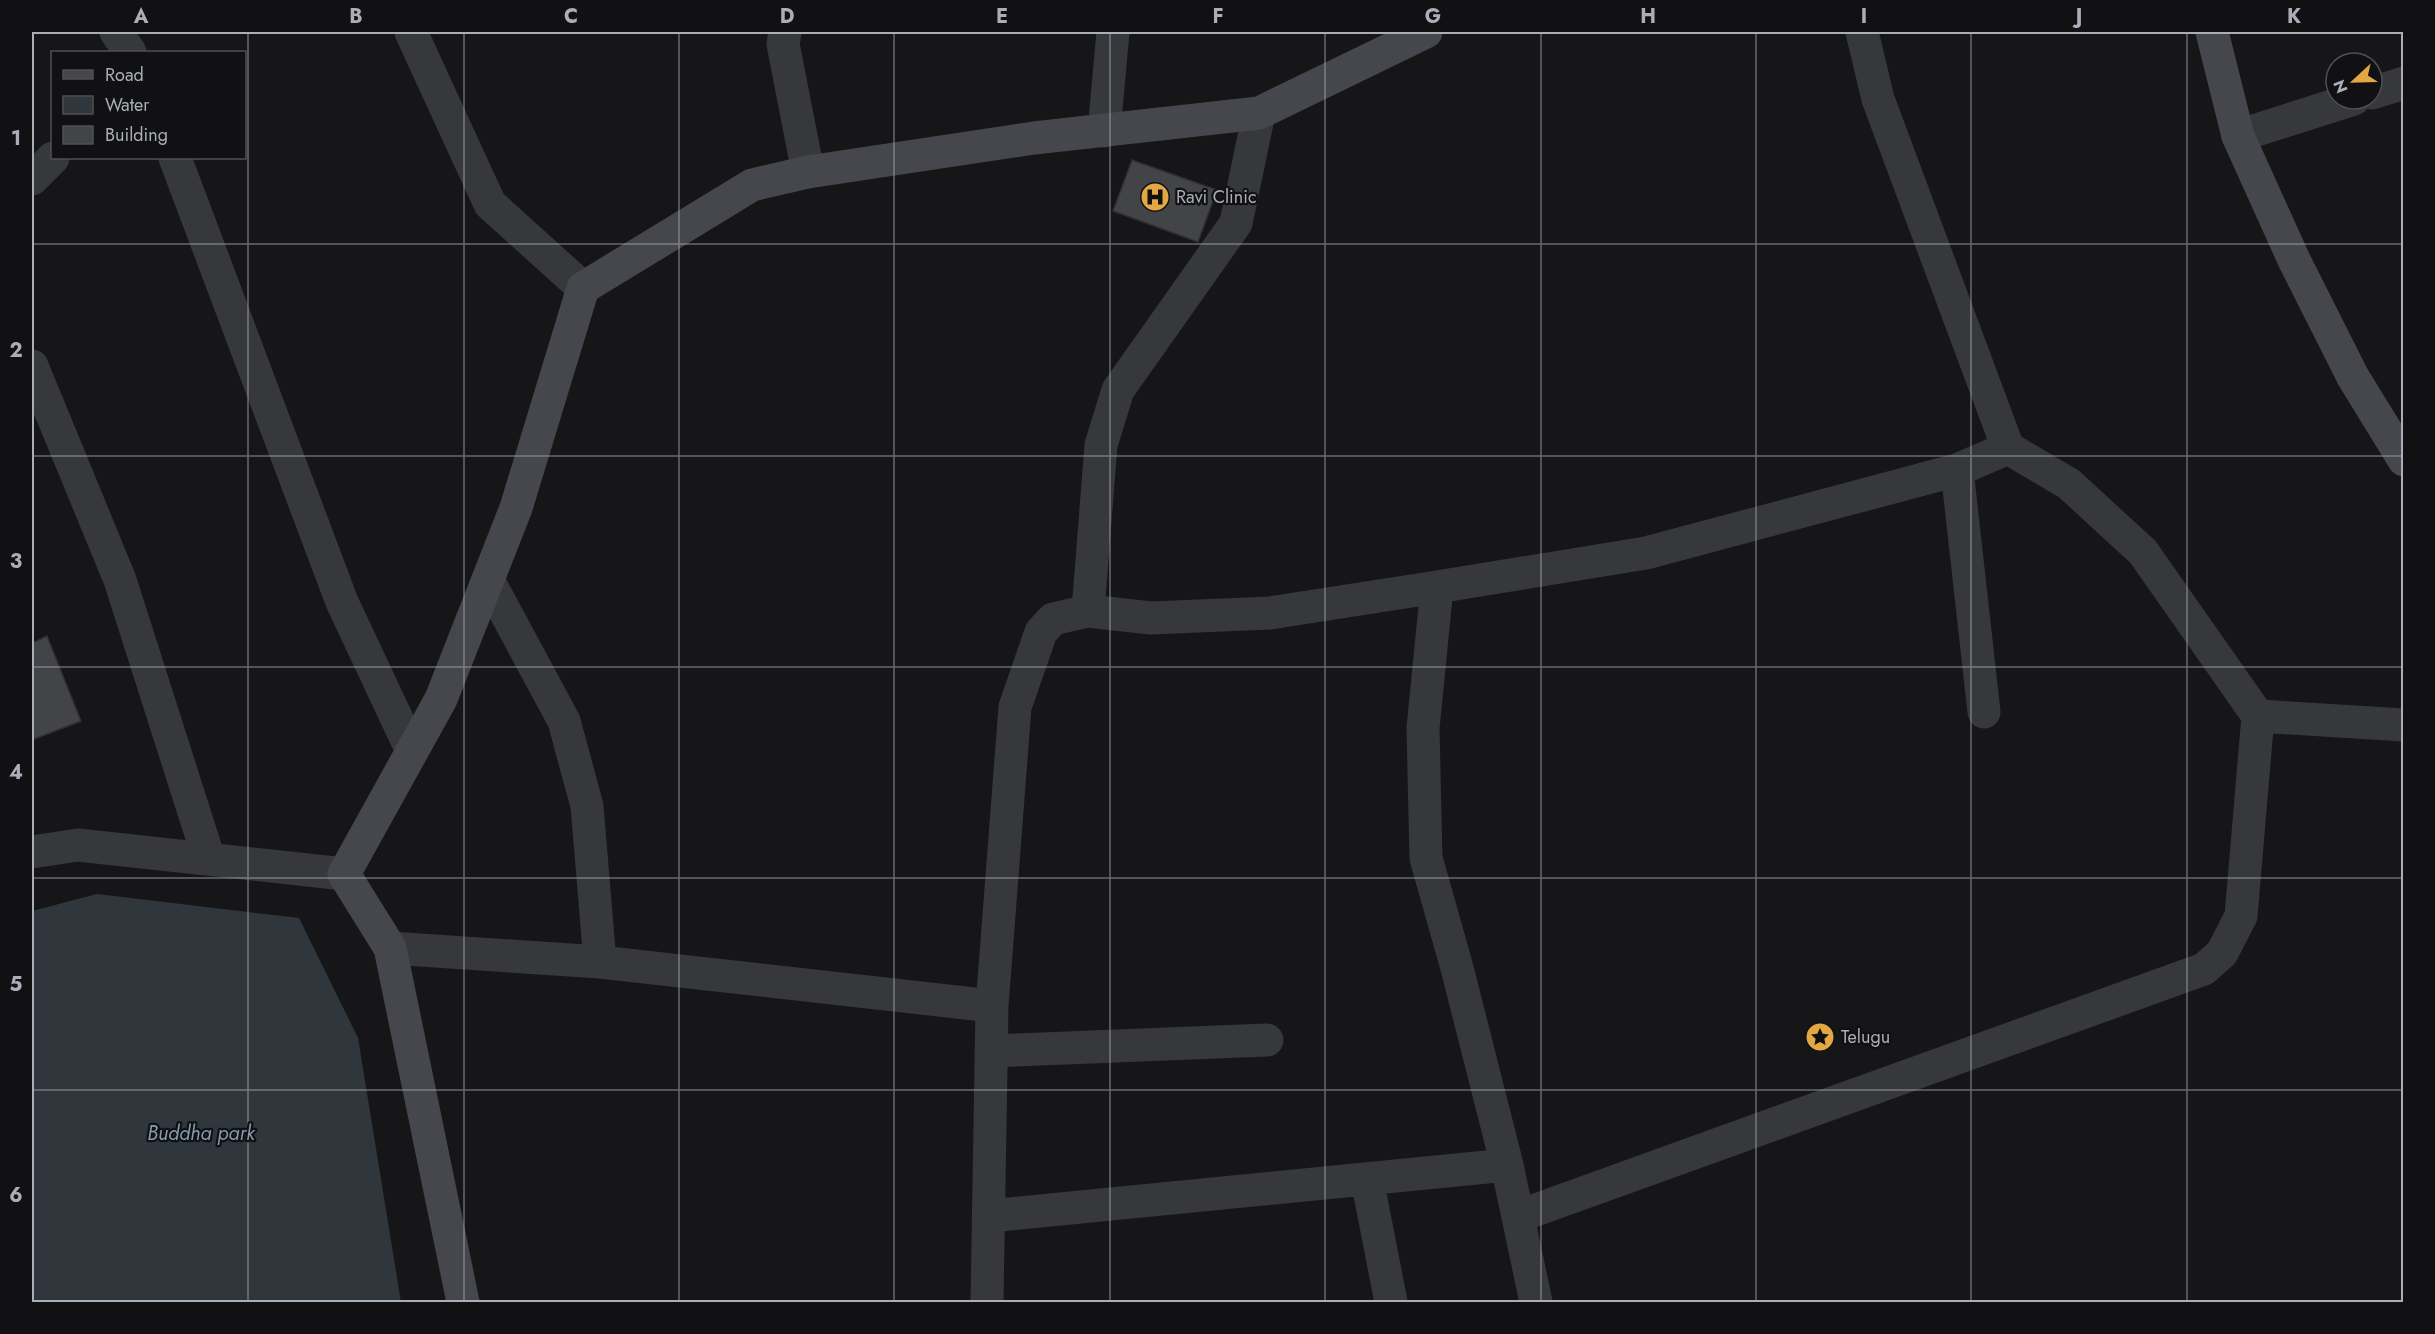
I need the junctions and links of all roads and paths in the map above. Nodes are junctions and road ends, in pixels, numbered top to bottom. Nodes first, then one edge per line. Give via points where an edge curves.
1 (116, 32) edge
2 (411, 32) edge
3 (785, 32) edge
4 (1113, 32) edge
5 (1426, 32) edge
6 (1862, 32) edge
7 (2212, 32) edge
8 (129, 51) edge
9 (2403, 84) edge
10 (2384, 90) edge
11 (2324, 108) edge
12 (1259, 113) junction
13 (1104, 131) junction
14 (2238, 135) junction
15 (51, 159) edge
16 (175, 159) edge
17 (808, 172) junction
18 (32, 179) edge
19 (583, 288) junction
20 (32, 366) edge
21 (2008, 448) junction
22 (2403, 460) edge
23 (1957, 470) junction
24 (488, 580) junction
25 (1437, 586) junction
26 (1088, 611) junction
27 (1984, 712) dead end
28 (2258, 716) junction
29 (2403, 725) edge
30 (412, 751) junction
31 (32, 852) edge
32 (209, 859) junction
33 (344, 874) junction
34 (390, 948) junction
35 (600, 962) junction
36 (992, 1006) junction
37 (1267, 1040) dead end
38 (991, 1051) junction
39 (1507, 1165) junction
40 (1367, 1179) junction
41 (989, 1216) junction
42 (1519, 1216) junction
43 (463, 1302) edge
44 (987, 1302) edge
45 (1391, 1302) edge
46 (1536, 1302) edge

1 - 8 street
2 - 19 street via 490,204
3 - 17 street via 783,45
4 - 13 street
5 - 12 main road
6 - 21 street via 1878,99
7 - 14 main road
9 - 10 street
11 - 14 street
12 - 13 main road
12 - 26 street via 1236,223 1118,390 1101,445
13 - 17 main road
14 - 22 main road via 2294,261 2353,377
15 - 18 street
16 - 30 street via 342,602
17 - 19 main road via 752,185
19 - 24 main road via 516,508
20 - 32 street via 120,580
21 - 23 street
21 - 28 street via 2070,484 2143,552
23 - 25 street via 1646,553
23 - 27 street
24 - 30 main road via 441,699
24 - 35 street via 564,721 587,806
25 - 26 street via 1270,613 1151,618
25 - 39 street via 1423,728 1426,858
26 - 36 street via 1053,619 1041,632 1015,707
28 - 29 street
28 - 42 street via 2241,916 2222,953 2204,969
30 - 33 main road
31 - 32 street via 78,845
32 - 33 street
33 - 34 main road
34 - 35 street
34 - 43 main road
35 - 36 street
36 - 38 street
37 - 38 street
38 - 41 street
39 - 40 street
39 - 42 street
40 - 41 street
40 - 45 street
41 - 44 street
42 - 46 street

